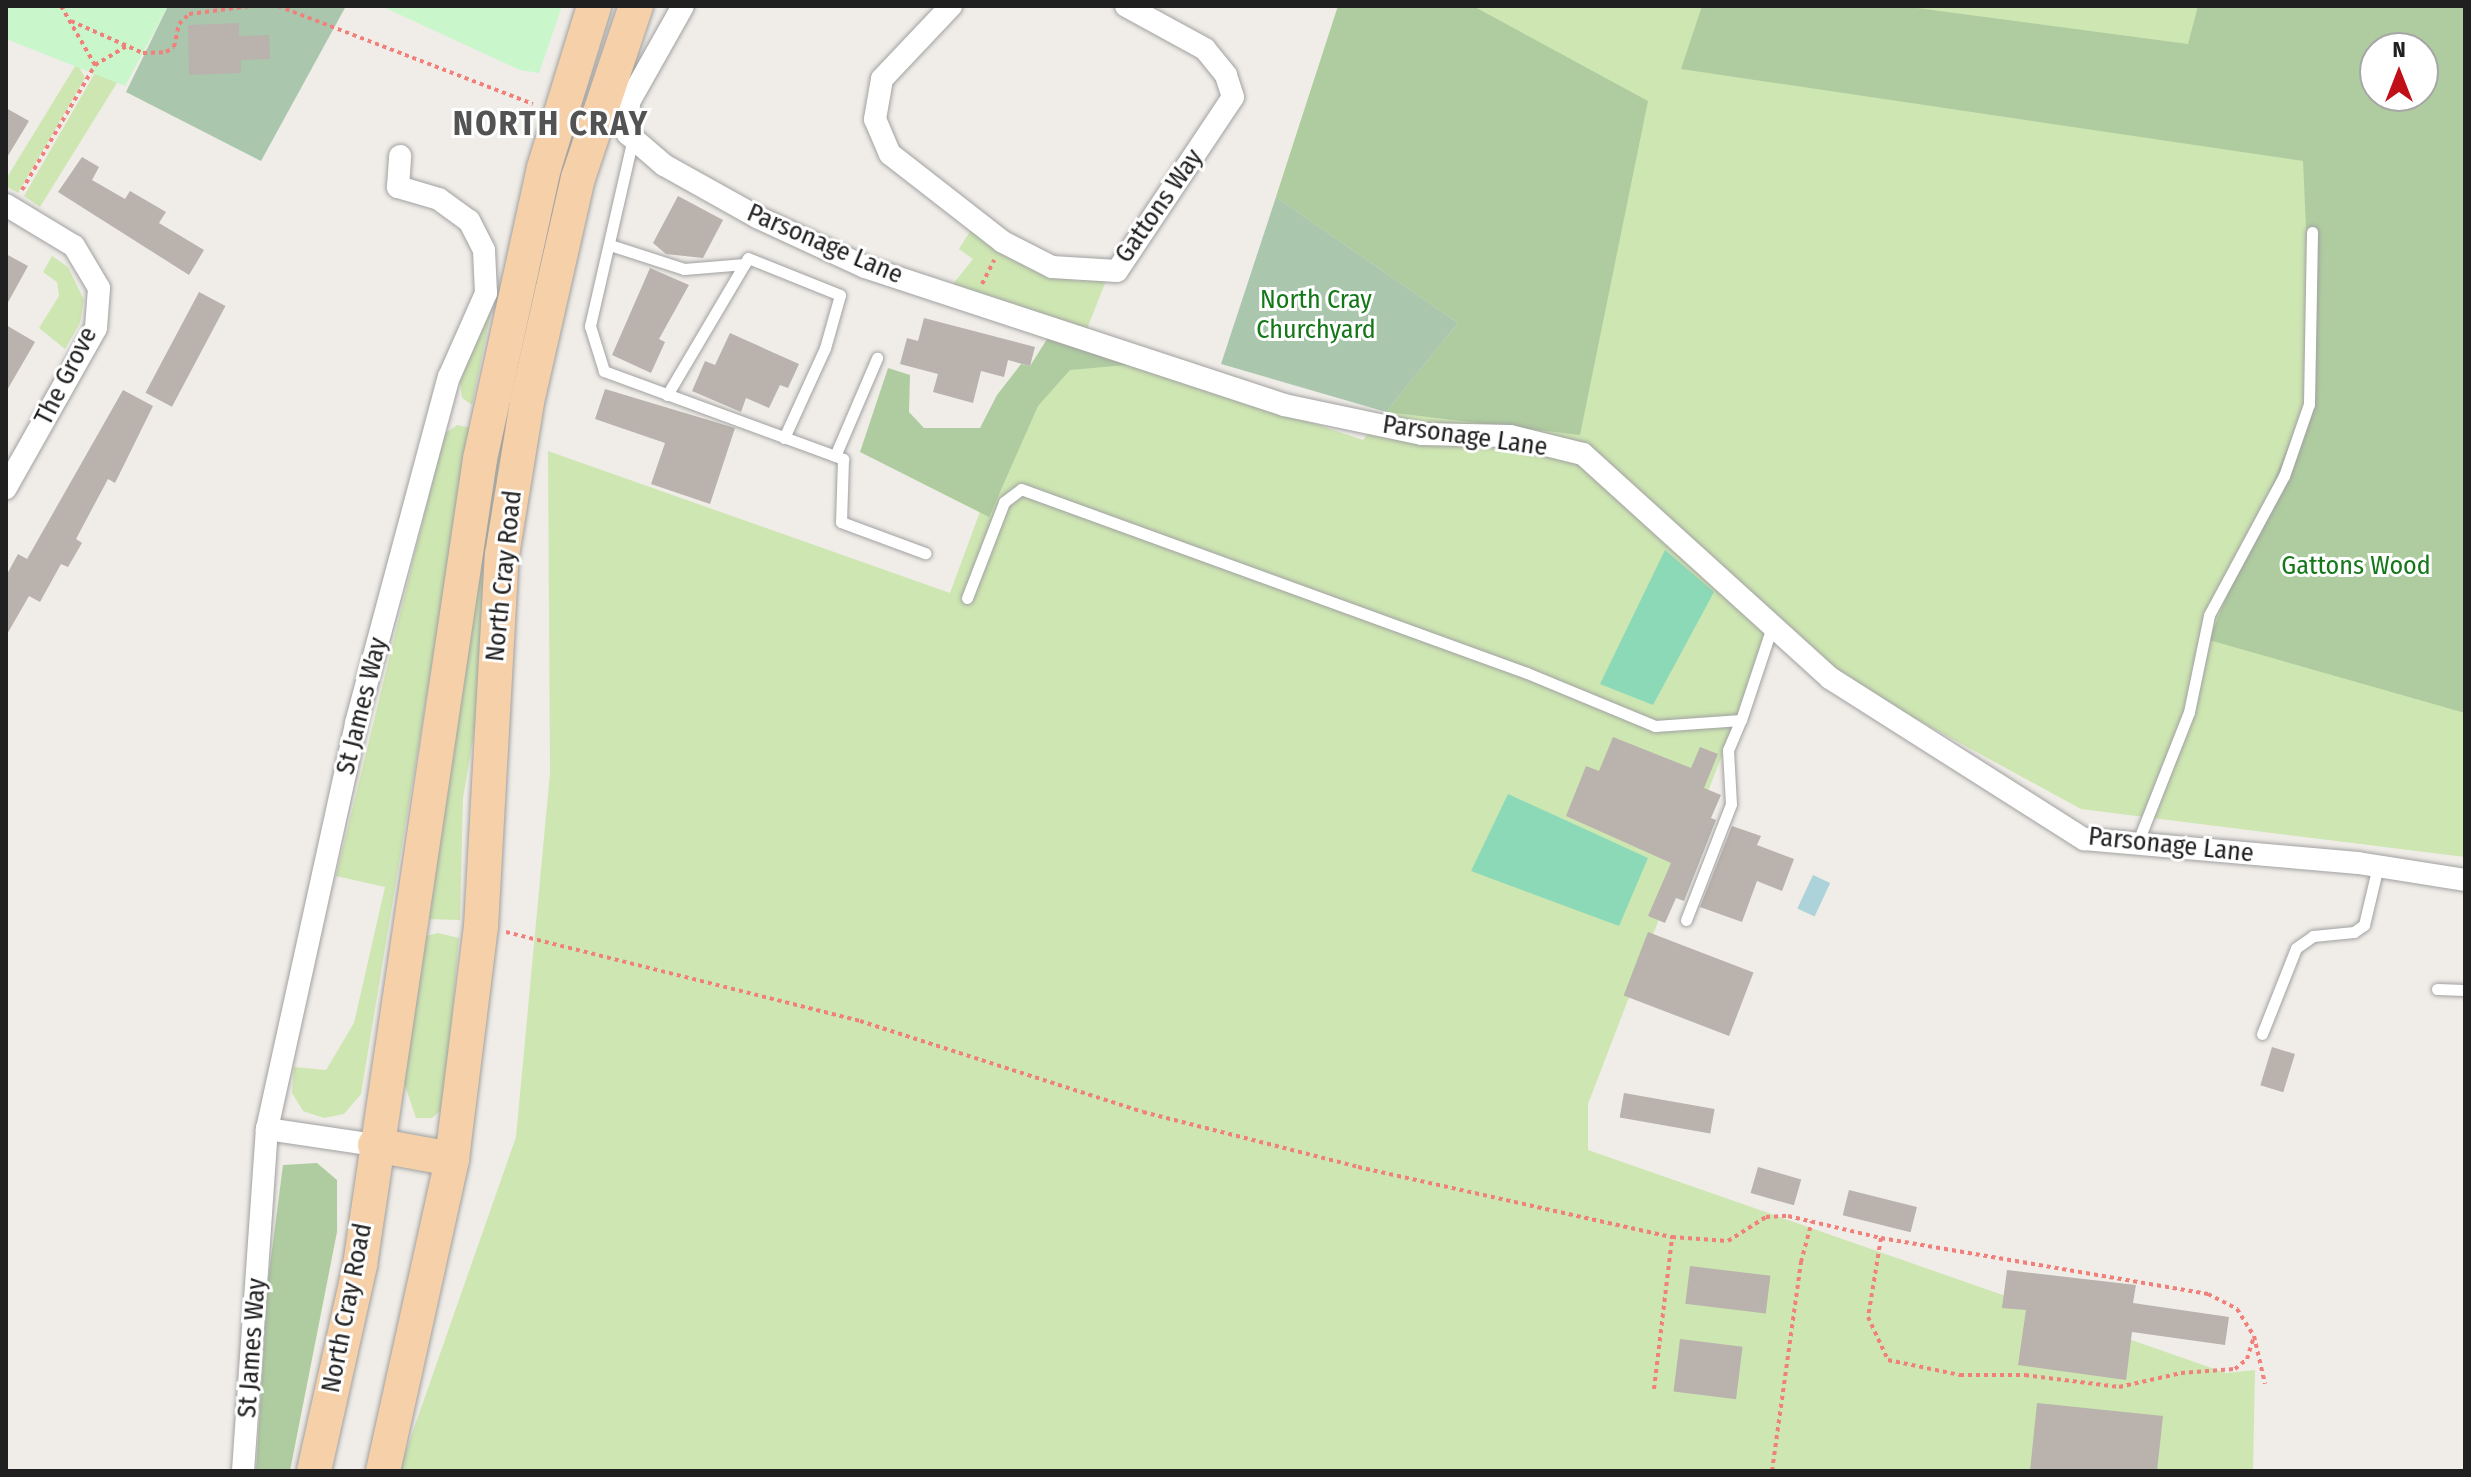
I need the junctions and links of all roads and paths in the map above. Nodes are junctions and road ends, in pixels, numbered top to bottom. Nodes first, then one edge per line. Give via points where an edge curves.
1 (61, 6) edge
2 (250, 6) edge
3 (278, 6) edge
4 (594, 6) edge
5 (636, 6) edge
6 (683, 6) edge
7 (951, 6) edge
8 (1126, 6) edge
9 (71, 21) junction
10 (127, 46) junction
11 (95, 65) junction
12 (536, 105) dead end
13 (633, 137) junction
14 (400, 156) dead end
15 (13, 201) edge
16 (2312, 232) dead end
17 (1003, 242) junction
18 (610, 245) junction
19 (745, 264) junction
20 (977, 302) junction
21 (877, 358) dead end
22 (667, 395) junction
23 (784, 438) junction
24 (835, 456) junction
25 (6, 488) edge
26 (925, 553) dead end
27 (967, 598) dead end
28 (1772, 627) junction
29 (1741, 720) junction
30 (2137, 844) junction
31 (2378, 866) junction
32 (2465, 880) edge
33 (1686, 920) dead end
34 (481, 927) junction
35 (2437, 989) dead end
36 (2465, 990) edge
37 (2262, 1034) dead end
38 (267, 1129) junction
39 (375, 1145) junction
40 (452, 1159) junction
41 (1812, 1220) junction
42 (1672, 1237) junction
43 (1881, 1238) junction
44 (2254, 1336) junction
45 (2265, 1384) dead end
46 (1654, 1389) dead end
47 (243, 1471) edge
48 (314, 1471) edge
49 (383, 1471) edge
50 (1772, 1471) edge

1 - 9 path
2 - 10 path via 189,14 179,24 174,47 166,52 143,53
3 - 12 path
4 - 39 main road, North Cray Road via 544,168 480,459
5 - 34 main road, North Cray Road via 578,178 525,417 502,555
6 - 13 street via 629,102 628,134
7 - 17 street, Gattons Way via 882,79 875,119 890,154
8 - 17 street, Gattons Way via 1205,49 1226,75 1233,97 1117,271 1052,267
9 - 10 path
9 - 11 path
10 - 11 path
11 - 15 path
13 - 18 lane
13 - 20 street, Parsonage Lane via 664,165 757,217 865,267
14 - 38 street, St James Way via 388,188 439,199 469,221 484,250 486,293 449,377 356,723
15 - 25 street, The Grove via 74,246 99,288 96,328
16 - 30 lane via 2309,404 2284,476 2209,615 2189,712
17 - 20 path
18 - 19 lane via 684,269
18 - 22 lane via 590,326 593,348 604,371
19 - 22 lane
19 - 23 lane via 748,258 840,295 825,348
20 - 28 street, Parsonage Lane via 1284,405 1422,434 1510,436 1583,454
21 - 24 lane
22 - 23 lane
23 - 24 lane
24 - 26 lane via 843,459 841,522
27 - 29 lane via 1004,502 1021,489 1527,673 1655,726
28 - 29 lane
28 - 30 street, Parsonage Lane via 1830,678 2084,839
29 - 33 lane via 1728,750 1731,804
30 - 31 street, Parsonage Lane
31 - 32 street, Parsonage Lane
31 - 37 lane via 2364,925 2354,932 2313,936 2296,948
34 - 40 main road, North Cray Road
34 - 42 path via 860,1021 1143,1112 1358,1167
35 - 36 lane
38 - 39 street
38 - 47 street, St James Way
39 - 40 main road
39 - 48 main road, North Cray Road via 360,1265
40 - 49 main road, North Cray Road
41 - 42 path via 1766,1217 1728,1241
41 - 43 path
41 - 50 path via 1801,1262
42 - 46 path
43 - 44 path via 2208,1294 2237,1309
43 - 44 path via 1868,1317 1888,1360 1960,1375 2025,1375 2119,1387 2181,1373 2235,1369 2247,1359
44 - 45 path

